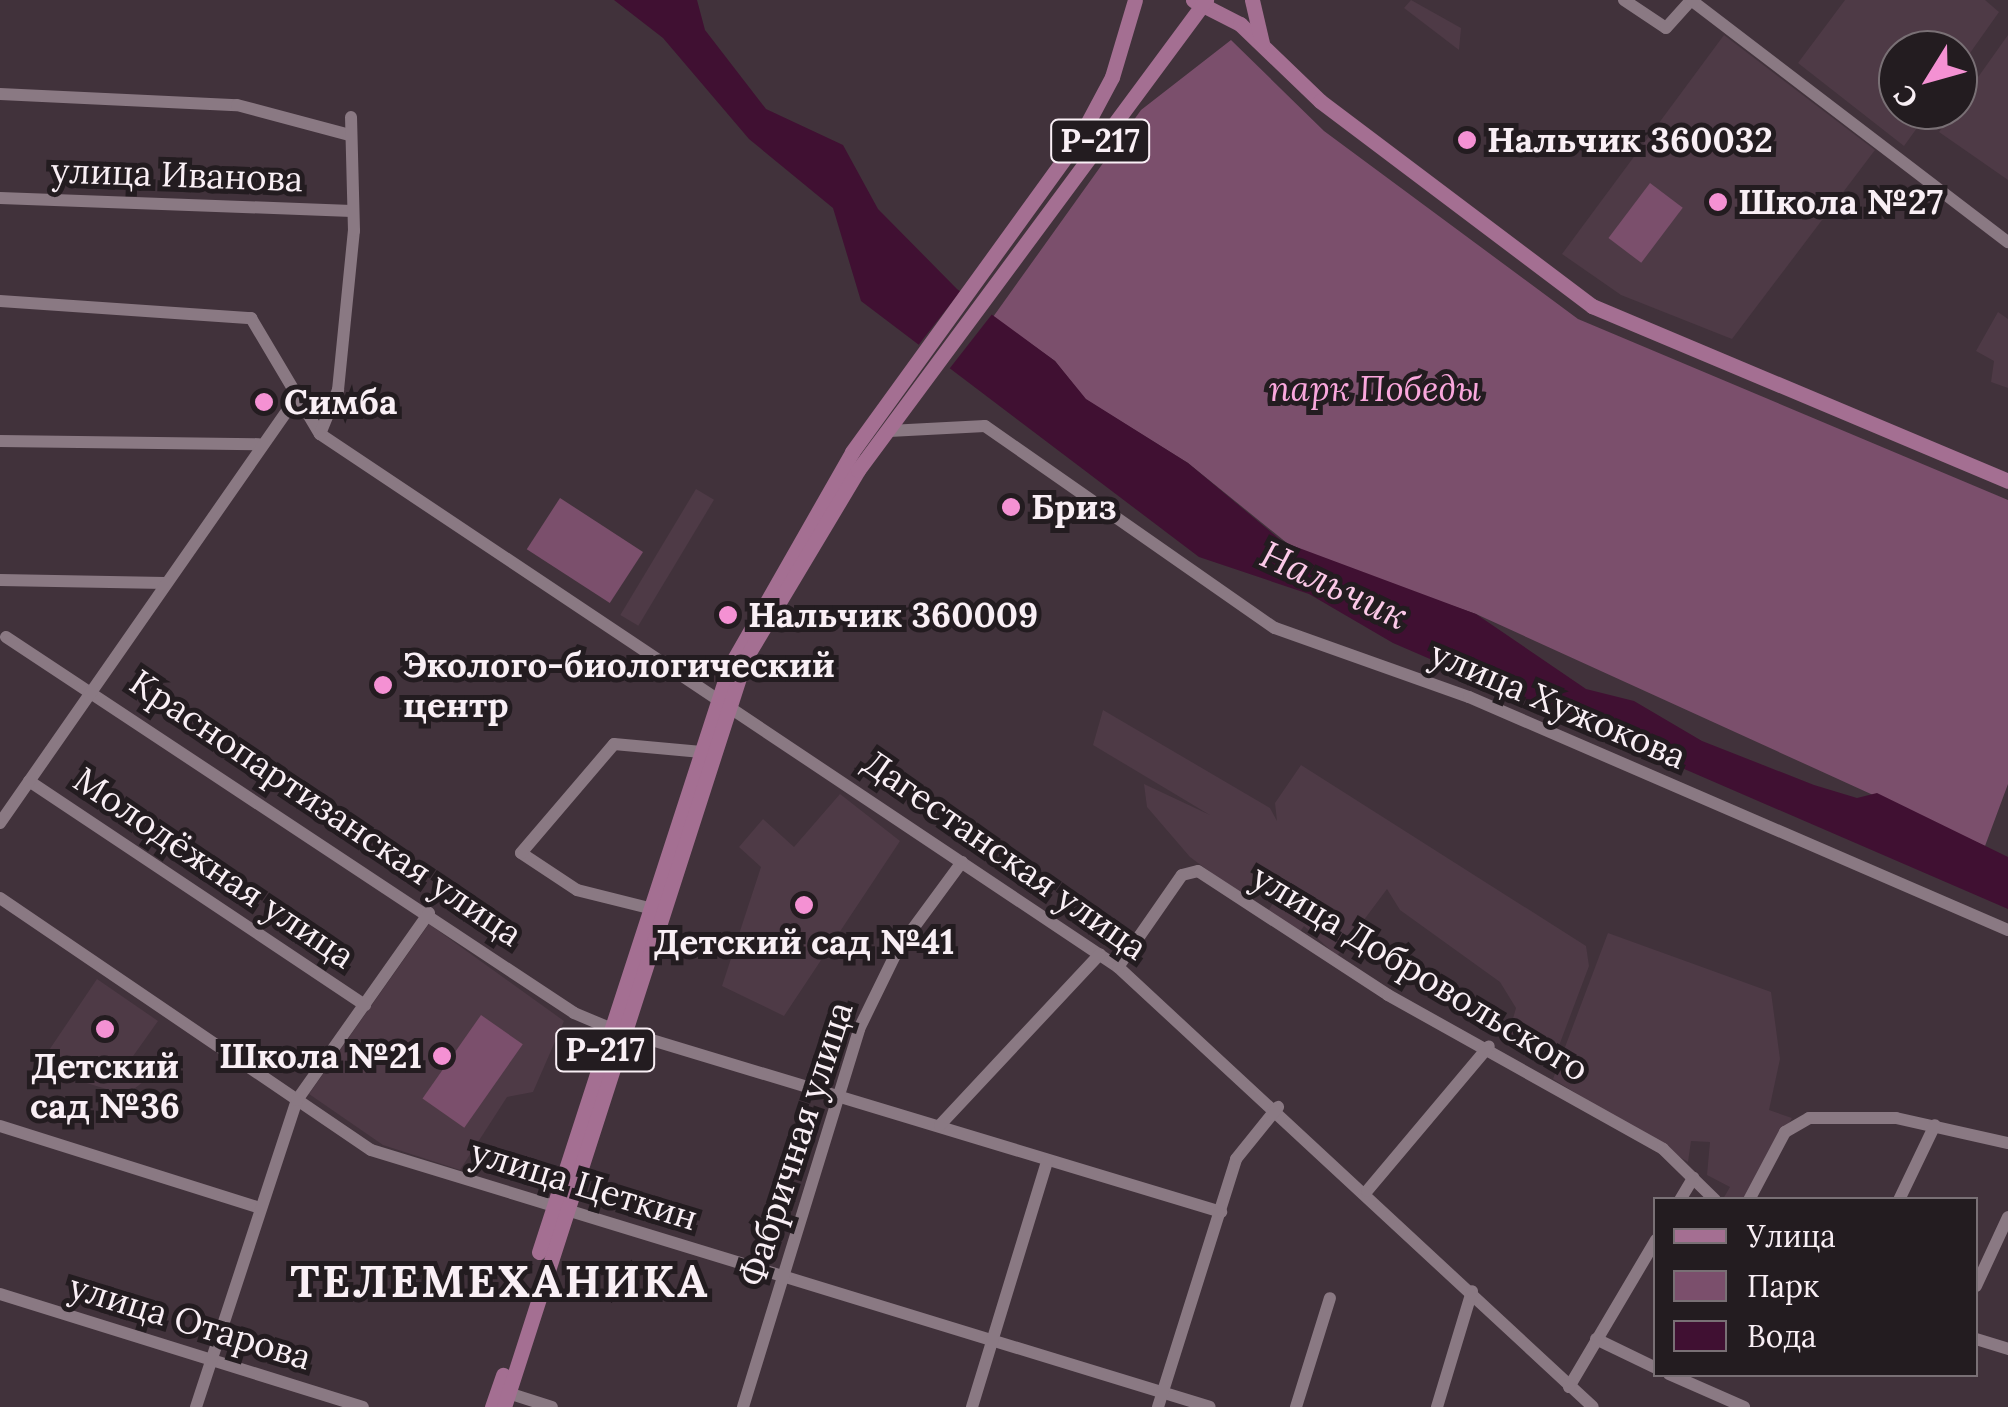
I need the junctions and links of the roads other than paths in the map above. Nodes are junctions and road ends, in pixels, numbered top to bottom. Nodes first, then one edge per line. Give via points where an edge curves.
1 (1135, 0) edge
2 (1252, 0) edge
3 (1624, 0) edge
4 (1691, 0) edge
5 (1200, 1) edge
6 (1262, 44) junction
7 (0, 94) edge
8 (350, 117) dead end
9 (350, 136) junction
10 (0, 198) edge
11 (352, 212) junction
12 (2008, 242) edge
13 (0, 302) edge
14 (294, 401) junction
15 (889, 431) junction
16 (320, 434) junction
17 (0, 441) edge
18 (260, 444) junction
19 (2008, 480) edge
20 (0, 580) edge
21 (165, 584) junction
22 (6, 637) dead end
23 (96, 688) junction
24 (723, 697) junction
25 (702, 752) junction
26 (29, 782) junction
27 (0, 823) edge
28 (962, 862) junction
29 (0, 898) edge
30 (653, 909) junction
31 (429, 913) junction
32 (2008, 930) edge
33 (1100, 954) junction
34 (1118, 967) junction
35 (365, 1005) junction
36 (617, 1030) junction
37 (1489, 1046) junction
38 (837, 1094) junction
39 (297, 1100) junction
40 (1278, 1107) junction
41 (1935, 1125) junction
42 (0, 1126) edge
43 (940, 1126) junction
44 (2008, 1144) edge
45 (1046, 1161) junction
46 (1693, 1178) junction
47 (1367, 1191) junction
48 (1682, 1197) edge
49 (1713, 1197) edge
50 (1750, 1197) edge
51 (1900, 1197) edge
52 (257, 1207) junction
53 (557, 1210) junction
54 (1220, 1212) junction
55 (2008, 1217) edge
56 (1653, 1245) edge
57 (784, 1276) junction
58 (1978, 1282) edge
59 (1472, 1292) junction
60 (0, 1294) edge
61 (1330, 1298) dead end
62 (1596, 1339) junction
63 (1978, 1340) edge
64 (994, 1341) junction
65 (2008, 1349) edge
66 (210, 1359) junction
67 (1653, 1367) edge
68 (1676, 1377) edge
69 (1569, 1387) junction
70 (1163, 1392) junction
71 (506, 1400) edge
72 (196, 1407) edge
73 (363, 1407) edge
74 (492, 1407) edge
75 (552, 1407) edge
76 (743, 1407) edge
77 (972, 1407) edge
78 (1158, 1407) edge
79 (1210, 1407) edge
80 (1296, 1407) edge
81 (1437, 1407) edge
82 (1593, 1407) edge
83 (1744, 1407) edge

1 - 24 main road, Р-217 via 1103,96 986,275 833,482
2 - 6 main road
3 - 4 street via 1666,28
4 - 12 street
5 - 6 main road
5 - 15 main road, Р-217 via 1000,287
6 - 19 main road via 1320,101 1592,306
7 - 9 street via 237,105
8 - 9 street
9 - 11 street
10 - 11 street, улица Иванова
11 - 16 street via 338,390
13 - 14 street, Дагестанская улица via 243,314 262,332
14 - 16 street, Дагестанская улица
14 - 18 street
15 - 24 main road, Р-217 via 824,522
15 - 32 street, улица Хужокова via 985,426 1275,628 1470,697
16 - 24 street, Дагестанская улица
17 - 18 street
18 - 21 street
20 - 21 street
21 - 23 street
22 - 23 street, Краснопартизанская улица
23 - 26 street
23 - 31 street, Краснопартизанская улица
24 - 25 main road, Р-217
24 - 28 street, Дагестанская улица
24 - 36 main road, Р-217
25 - 30 main road, Р-217
25 - 30 street via 614,744 523,848 577,890
26 - 27 street
26 - 35 street, Молодёжная улица
28 - 33 street, Дагестанская улица
28 - 38 street, Фабричная улица via 898,950
29 - 39 street, улица Цеткин
30 - 36 main road, Р-217
31 - 35 street
31 - 36 street, Краснопартизанская улица
33 - 34 street, Дагестанская улица
33 - 43 street
34 - 37 street, улица Добровольского via 1189,869 1388,995
34 - 40 street, Дагестанская улица
35 - 39 street
36 - 38 street, Краснопартизанская улица
36 - 53 main road, Р-217
37 - 46 street, улица Добровольского via 1663,1148
37 - 47 street
38 - 43 street, Краснопартизанская улица
38 - 57 street, Фабричная улица
39 - 52 street
39 - 53 street, улица Цеткин via 371,1150
40 - 47 street, Дагестанская улица
40 - 54 street via 1242,1144
41 - 44 street
41 - 50 street via 1801,1120
41 - 51 street
42 - 52 street
43 - 45 street, Краснопартизанская улица
45 - 54 street, Краснопартизанская улица
45 - 64 street
46 - 48 street
46 - 49 street, улица Добровольского
47 - 59 street, Дагестанская улица
52 - 66 street
53 - 57 street, улица Цеткин
53 - 71 main road, Р-217
53 - 74 main road, Р-217
54 - 70 street
55 - 58 street
56 - 62 street
57 - 64 street, улица Цеткин
57 - 76 street, Фабричная улица
59 - 69 street, Дагестанская улица
59 - 81 street
60 - 66 street, улица Отарова
61 - 80 street
62 - 67 street
62 - 69 street
63 - 65 street
64 - 70 street, улица Цеткин
64 - 77 street
66 - 72 street
66 - 73 street, улица Отарова
68 - 83 street
69 - 82 street, Дагестанская улица
70 - 78 street
70 - 79 street, улица Цеткин
71 - 75 street

